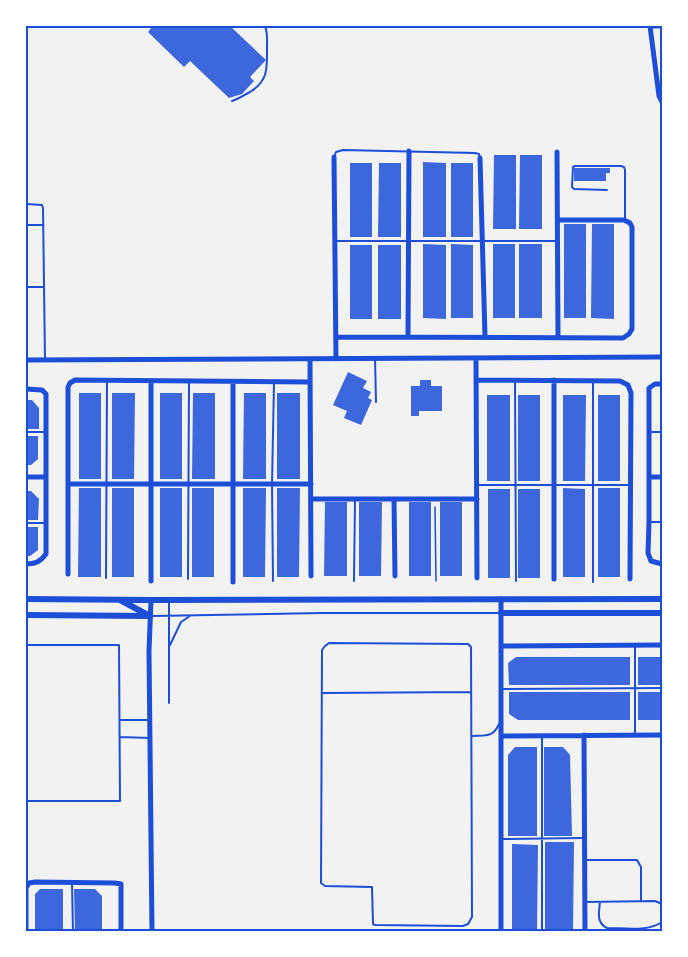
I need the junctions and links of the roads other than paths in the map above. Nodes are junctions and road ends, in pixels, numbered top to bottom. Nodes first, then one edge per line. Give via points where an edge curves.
1 (265, 26) edge
2 (650, 26) edge
3 (659, 26) edge
4 (232, 100) dead end
5 (663, 102) edge
6 (409, 152) junction
7 (557, 152) dead end
8 (334, 157) joint
9 (480, 158) joint
10 (607, 190) dead end
11 (26, 204) edge
12 (558, 220) junction
13 (624, 220) junction
14 (26, 225) edge
15 (43, 225) junction
16 (335, 241) junction
17 (409, 241) junction
18 (482, 241) junction
19 (558, 241) junction
20 (26, 287) edge
21 (45, 287) junction
22 (336, 336) junction
23 (408, 337) junction
24 (485, 337) junction
25 (558, 338) junction
26 (663, 357) edge
27 (336, 358) junction
28 (375, 358) junction
29 (476, 358) junction
30 (310, 359) junction
31 (26, 360) edge
32 (45, 360) junction
33 (476, 380) junction
34 (514, 380) junction
35 (107, 381) junction
36 (151, 381) junction
37 (189, 381) junction
38 (554, 381) junction
39 (593, 381) junction
40 (233, 382) junction
41 (274, 382) junction
42 (310, 382) junction
43 (663, 384) edge
44 (26, 389) edge
45 (376, 402) dead end
46 (26, 432) edge
47 (46, 432) junction
48 (649, 432) junction
49 (663, 432) edge
50 (26, 477) edge
51 (46, 477) junction
52 (649, 477) junction
53 (663, 477) edge
54 (68, 484) junction
55 (107, 484) junction
56 (151, 484) junction
57 (188, 484) junction
58 (233, 484) junction
59 (272, 484) junction
60 (311, 484) junction
61 (554, 484) junction
62 (593, 484) junction
63 (477, 485) junction
64 (515, 485) junction
65 (631, 485) junction
66 (311, 499) junction
67 (355, 499) junction
68 (394, 499) junction
69 (477, 499) junction
70 (649, 522) junction
71 (663, 522) edge
72 (26, 523) edge
73 (46, 523) junction
74 (26, 564) edge
75 (663, 564) edge
76 (68, 574) dead end
77 (311, 576) dead end
78 (395, 576) dead end
79 (106, 578) dead end
80 (477, 578) dead end
81 (188, 579) dead end
82 (554, 579) dead end
83 (630, 579) dead end
84 (151, 581) dead end
85 (273, 581) dead end
86 (354, 581) dead end
87 (516, 581) dead end
88 (233, 582) dead end
89 (593, 582) dead end
90 (26, 599) edge
91 (117, 599) junction
92 (501, 599) junction
93 (663, 599) edge
94 (151, 600) junction
95 (169, 600) junction
96 (501, 613) junction
97 (193, 614) junction
98 (663, 614) edge
99 (26, 615) edge
100 (150, 616) junction
101 (169, 616) junction
102 (26, 645) edge
103 (635, 645) junction
104 (663, 645) edge
105 (169, 646) junction
106 (501, 646) junction
107 (635, 688) junction
108 (663, 688) edge
109 (501, 689) junction
110 (471, 692) junction
111 (322, 693) junction
112 (169, 703) dead end
113 (501, 713) junction
114 (120, 720) junction
115 (150, 720) junction
116 (585, 735) junction
117 (635, 735) junction
118 (663, 735) edge
119 (472, 736) junction
120 (501, 736) junction
121 (542, 736) junction
122 (120, 737) junction
123 (150, 738) junction
124 (26, 801) edge
125 (542, 838) junction
126 (585, 838) junction
127 (501, 839) junction
128 (585, 860) junction
129 (72, 882) junction
130 (641, 901) junction
131 (585, 902) junction
132 (600, 902) junction
133 (663, 906) edge
134 (663, 922) edge
135 (390, 926) junction
136 (26, 932) edge
137 (73, 932) edge
138 (122, 932) edge
139 (152, 932) edge
140 (390, 932) edge
141 (501, 932) edge
142 (542, 932) edge
143 (585, 932) edge

1 - 4 lane via 267,66 263,81
2 - 3 street
2 - 5 street
6 - 8 lane via 343,150
6 - 9 lane via 475,153
6 - 17 street
7 - 12 street
8 - 16 street
9 - 18 street
10 - 13 lane via 574,189 573,167 624,167
11 - 15 lane via 42,205
12 - 13 street
12 - 19 street
13 - 25 street via 632,227 630,334 623,338
14 - 15 lane
15 - 21 lane
16 - 17 lane
16 - 22 street
17 - 18 lane
17 - 23 street
18 - 19 lane
18 - 24 street
19 - 25 street
20 - 21 lane
21 - 32 lane
22 - 23 street
22 - 27 street
23 - 24 street
24 - 25 street
26 - 29 street
27 - 28 street
27 - 30 street
28 - 29 street
28 - 45 lane
29 - 33 street
30 - 32 street
30 - 42 street
31 - 32 street
33 - 34 street
33 - 63 street
34 - 38 street
34 - 64 lane
35 - 36 street
35 - 54 street via 75,380 68,387
35 - 55 lane
36 - 37 street
36 - 56 street
37 - 40 street
37 - 57 lane
38 - 39 street
38 - 61 street
39 - 62 lane
39 - 65 street via 620,381 630,388
40 - 41 street
40 - 58 street
41 - 42 street
41 - 59 lane
42 - 60 street
43 - 48 street via 649,388
44 - 47 street via 46,394
46 - 47 lane
47 - 51 street
48 - 49 lane
48 - 52 street
50 - 51 street
51 - 73 street
52 - 53 street
52 - 70 street
54 - 55 street
54 - 76 street
55 - 56 street
55 - 79 lane
56 - 57 street
56 - 84 street
57 - 58 street
57 - 81 lane
58 - 59 street
58 - 88 street
59 - 60 street
59 - 85 lane
60 - 66 street
61 - 62 lane
61 - 64 lane
61 - 82 street
62 - 65 lane
62 - 89 lane
63 - 64 lane
63 - 69 street
64 - 87 lane
65 - 83 street
66 - 67 street
66 - 77 street
67 - 68 street
67 - 86 lane
68 - 69 street
68 - 78 street
69 - 80 street
70 - 71 lane
70 - 75 street via 648,553 651,561
72 - 73 lane
73 - 74 street via 46,554 42,560
90 - 91 street
91 - 94 street
91 - 100 street
92 - 93 street
92 - 95 street
92 - 96 street
94 - 95 street
94 - 100 street
95 - 101 lane
96 - 97 lane
96 - 98 street
96 - 106 street
97 - 101 lane
97 - 105 lane via 181,622
99 - 100 street
100 - 101 lane
100 - 115 street
101 - 105 lane
102 - 114 lane via 119,645
103 - 104 street
103 - 106 street
103 - 107 lane
105 - 112 lane
106 - 109 street
107 - 108 lane
107 - 109 lane
107 - 117 lane
109 - 113 street
110 - 111 lane
110 - 111 lane via 468,644 329,643 322,650
110 - 119 lane
111 - 135 lane via 321,883 372,887 373,924
113 - 119 lane via 493,734
113 - 120 street
114 - 115 lane
114 - 122 lane
115 - 123 street
116 - 117 street
116 - 121 street
116 - 126 street
117 - 118 street
119 - 135 lane via 471,920 463,926
120 - 121 street
120 - 127 street
121 - 125 lane
122 - 123 lane
122 - 124 lane via 120,801
123 - 139 street
125 - 126 lane
125 - 127 lane
125 - 142 lane
126 - 128 street
127 - 141 street
128 - 130 lane via 637,860 641,867
128 - 131 street
129 - 136 street via 29,883
129 - 137 lane
129 - 138 street via 121,884
130 - 132 lane
130 - 133 lane via 655,901
131 - 132 lane
131 - 143 street
132 - 134 lane via 599,921 607,928 650,927
135 - 140 lane

